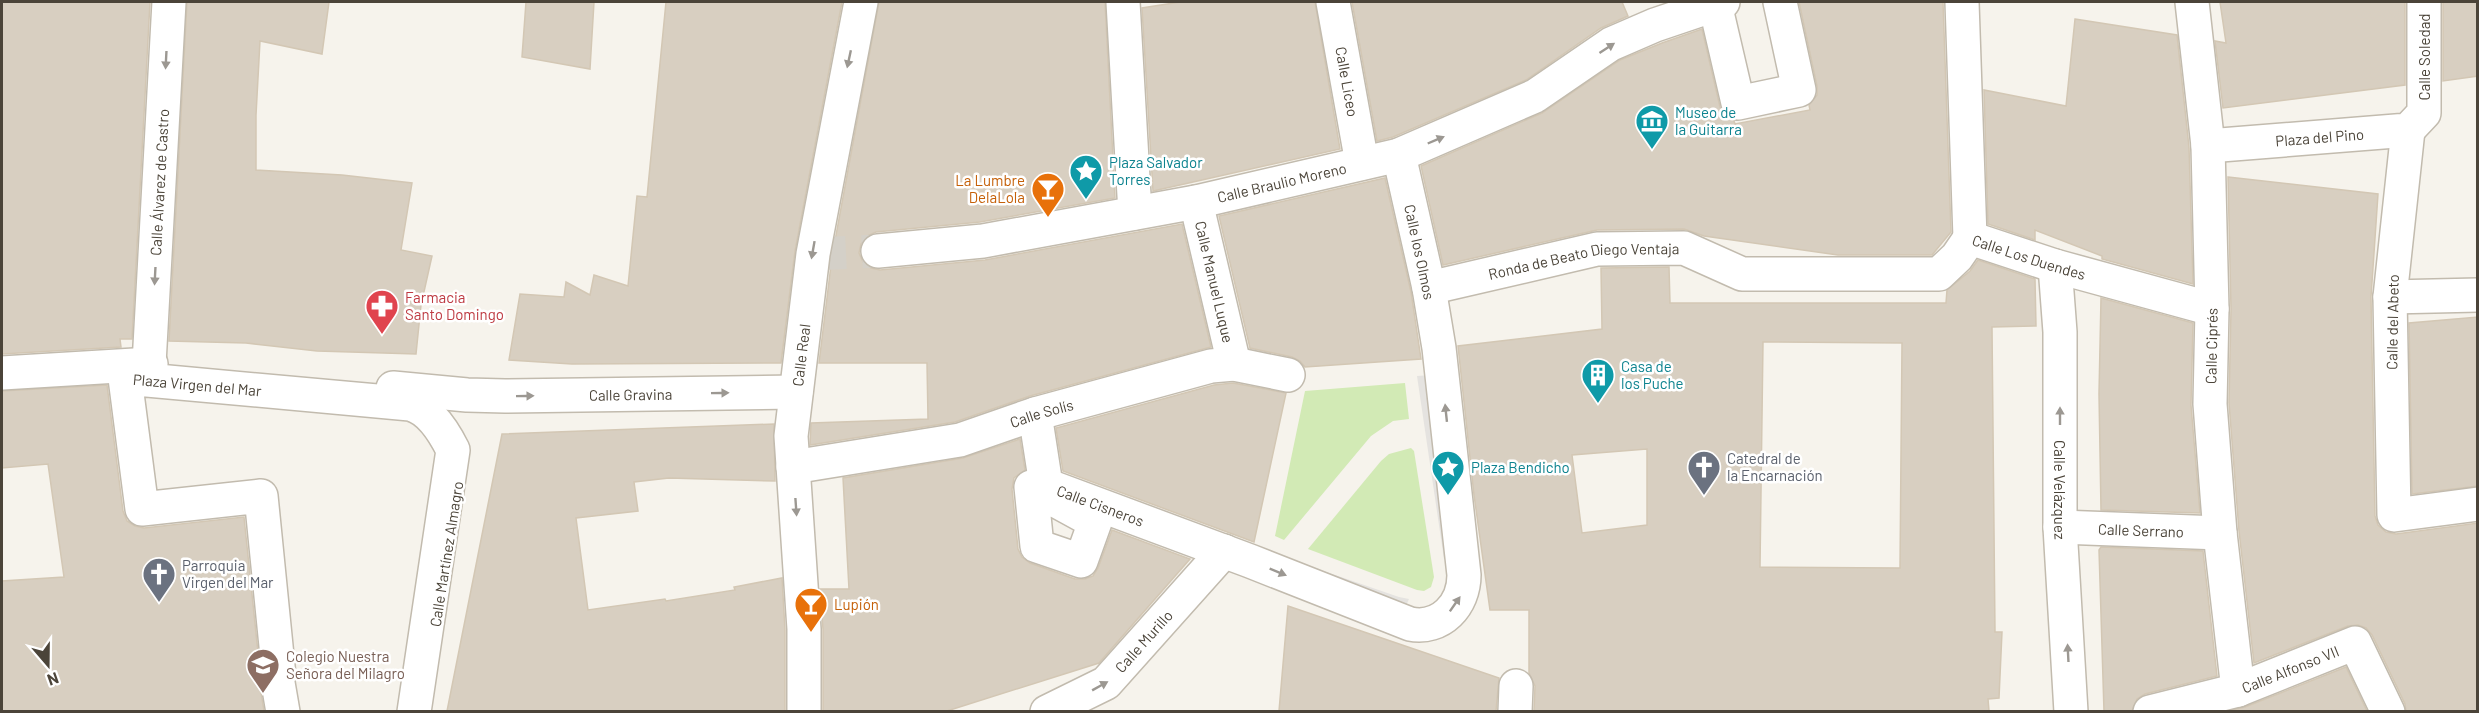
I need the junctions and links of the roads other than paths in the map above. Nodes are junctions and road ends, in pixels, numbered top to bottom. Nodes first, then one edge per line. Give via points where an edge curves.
1 (169, 2) edge
2 (861, 2) edge
3 (1124, 2) edge
4 (1333, 2) edge
5 (1780, 2) edge
6 (1962, 2) edge
7 (2192, 2) edge
8 (2424, 2) edge
9 (1719, 3) edge
10 (1649, 13) edge
11 (2416, 121) junction
12 (2208, 146) junction
13 (1399, 155) junction
14 (1362, 163) junction
15 (1196, 202) junction
16 (1135, 213) junction
17 (1970, 238) junction
18 (878, 251) tunnel mouth
19 (2055, 266) junction
20 (1429, 288) junction
21 (2478, 295) edge
22 (2390, 297) junction
23 (2212, 309) junction
24 (149, 364) junction
25 (1234, 364) junction
26 (2, 373) edge
27 (1288, 375) dead end
28 (796, 392) junction
29 (466, 395) junction
30 (1035, 414) junction
31 (793, 467) junction
32 (2478, 504) edge
33 (2060, 527) junction
34 (2220, 533) junction
35 (1224, 551) junction
36 (2238, 690) junction
37 (283, 711) edge
38 (414, 711) edge
39 (425, 711) edge
40 (804, 711) edge
41 (1047, 711) edge
42 (2071, 711) edge
43 (2150, 711) edge
44 (2388, 711) edge

1 -> 24 street, Calle Álvarez de Castro
2 -> 28 street, Calle Real via 813,254
3 - 16 street
4 - 14 street, Calle Liceo
5 - 9 street via 1799,90 1738,103
6 - 17 street, Calle Los Duendes
7 - 12 street, Calle Ciprés
8 - 11 street, Calle Soledad
9 - 10 street, Calle Braulio Moreno
13 -> 10 street, Calle Braulio Moreno via 1535,96
11 - 12 street, Plaza del Pino
11 - 22 street, Calle del Abeto
12 - 23 street, Calle Ciprés
13 - 14 street, Calle Braulio Moreno
13 - 20 street, Calle los Olmos
14 - 15 street, Calle Braulio Moreno
15 - 16 street, Calle Braulio Moreno
15 - 25 street, Calle Manuel Luque
16 - 18 street, Calle Braulio Moreno via 983,241
17 - 19 street, Calle Los Duendes
17 - 20 street, Ronda de Beato Diego Ventaja via 1939,274 1742,274 1684,248 1597,249
19 - 23 street, Calle Los Duendes
33 -> 19 street, Calle Velázquez via 2060,332
35 -> 20 street, Calle los Olmos via 1410,624 1429,625 1447,615 1459,600 1464,575
21 - 22 street
22 - 32 street, Calle del Abeto via 2394,515
23 - 34 street, Calle Ciprés via 2210,404
24 - 26 street, Plaza Virgen del Mar
24 - 29 street, Plaza Virgen del Mar
25 - 27 street, Calle Solís
25 - 30 street, Calle Solís via 1211,366
29 -> 28 street, Calle Gravina
28 - 31 street, Calle Real via 791,436
29 - 39 street, Calle Martínez Almagro via 464,438 424,694
30 - 31 street, Calle Solís via 960,440
30 - 35 street, Calle Cisneros via 1046,485
31 -> 40 street, Calle Real via 804,629
33 - 34 street, Calle Serrano
42 -> 33 street, Calle Velázquez
34 - 36 street, Calle Ciprés
41 -> 35 street, Calle Murillo via 1106,683
36 - 43 street, Calle Alfonso VII
36 - 44 street, Calle Alfonso VII via 2355,643
37 - 38 street, Plaza Virgen del Mar via 261,496 142,509 125,378 410,404 421,408 438,426 453,450

